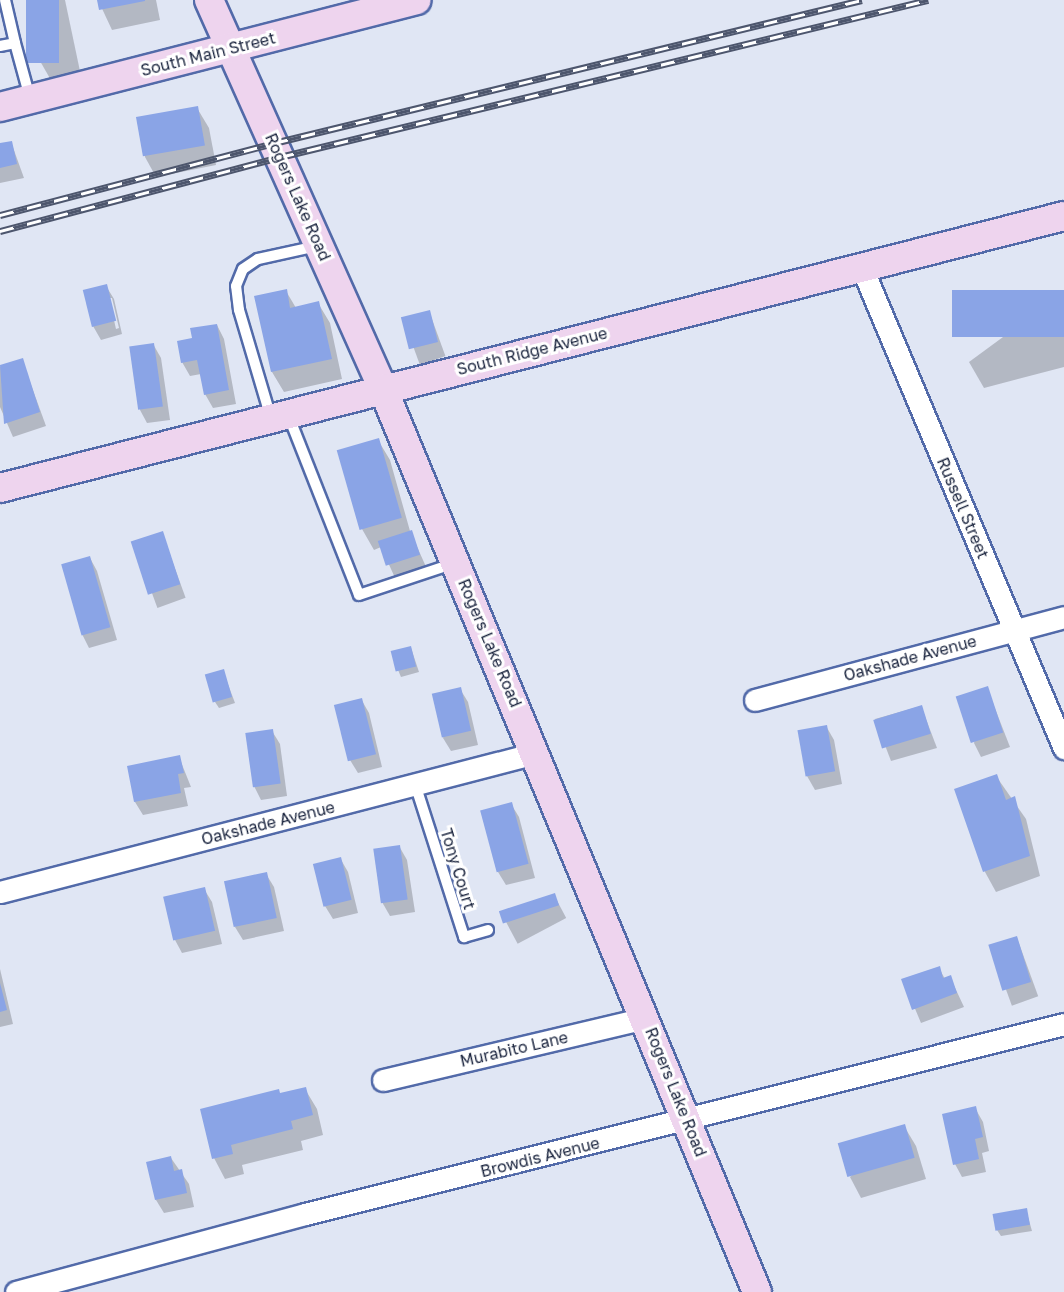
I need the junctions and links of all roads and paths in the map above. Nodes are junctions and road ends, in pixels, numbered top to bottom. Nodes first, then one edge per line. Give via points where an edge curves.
1 (5, 0) edge
2 (209, 0) edge
3 (417, 0) edge
4 (15, 43) junction
5 (0, 46) edge
6 (232, 49) junction
7 (30, 100) junction
8 (0, 107) edge
9 (1064, 216) edge
10 (320, 245) junction
11 (862, 268) junction
12 (383, 389) junction
13 (279, 416) junction
14 (0, 488) edge
15 (456, 563) junction
16 (1064, 618) edge
17 (1014, 630) junction
18 (755, 699) dead end
19 (1064, 748) edge
20 (536, 753) junction
21 (416, 784) junction
22 (0, 892) edge
23 (488, 930) dead end
24 (646, 1018) junction
25 (1064, 1024) edge
26 (383, 1080) dead end
27 (687, 1120) junction
28 (16, 1292) edge
29 (757, 1292) edge

1 - 4 lane
2 - 6 main road, Rogers Lake Road
3 - 6 main road, South Main Street
4 - 5 lane
4 - 7 lane
6 - 7 main road, South Main Street
6 - 10 main road, Rogers Lake Road
7 - 8 main road, South Main Street
9 - 11 main road, South Ridge Avenue
10 - 12 main road, Rogers Lake Road
10 - 13 lane via 258,259 243,269 236,286 239,310
11 - 12 main road, South Ridge Avenue
11 - 17 street, Russell Street
12 - 13 main road, South Ridge Avenue
12 - 15 main road, Rogers Lake Road
13 - 14 main road, South Ridge Avenue
13 - 15 lane via 359,595
15 - 20 main road, Rogers Lake Road
16 - 17 street, Oakshade Avenue
17 - 18 street, Oakshade Avenue
17 - 19 street, Russell Street
20 - 21 street, Oakshade Avenue
20 - 24 main road, Rogers Lake Road
21 - 22 street, Oakshade Avenue
21 - 23 lane, Tony Court via 464,938
24 - 26 street, Murabito Lane
24 - 27 main road, Rogers Lake Road
25 - 27 street, Browdis Avenue
27 - 28 street, Browdis Avenue via 305,1214
27 - 29 main road, Rogers Lake Road

